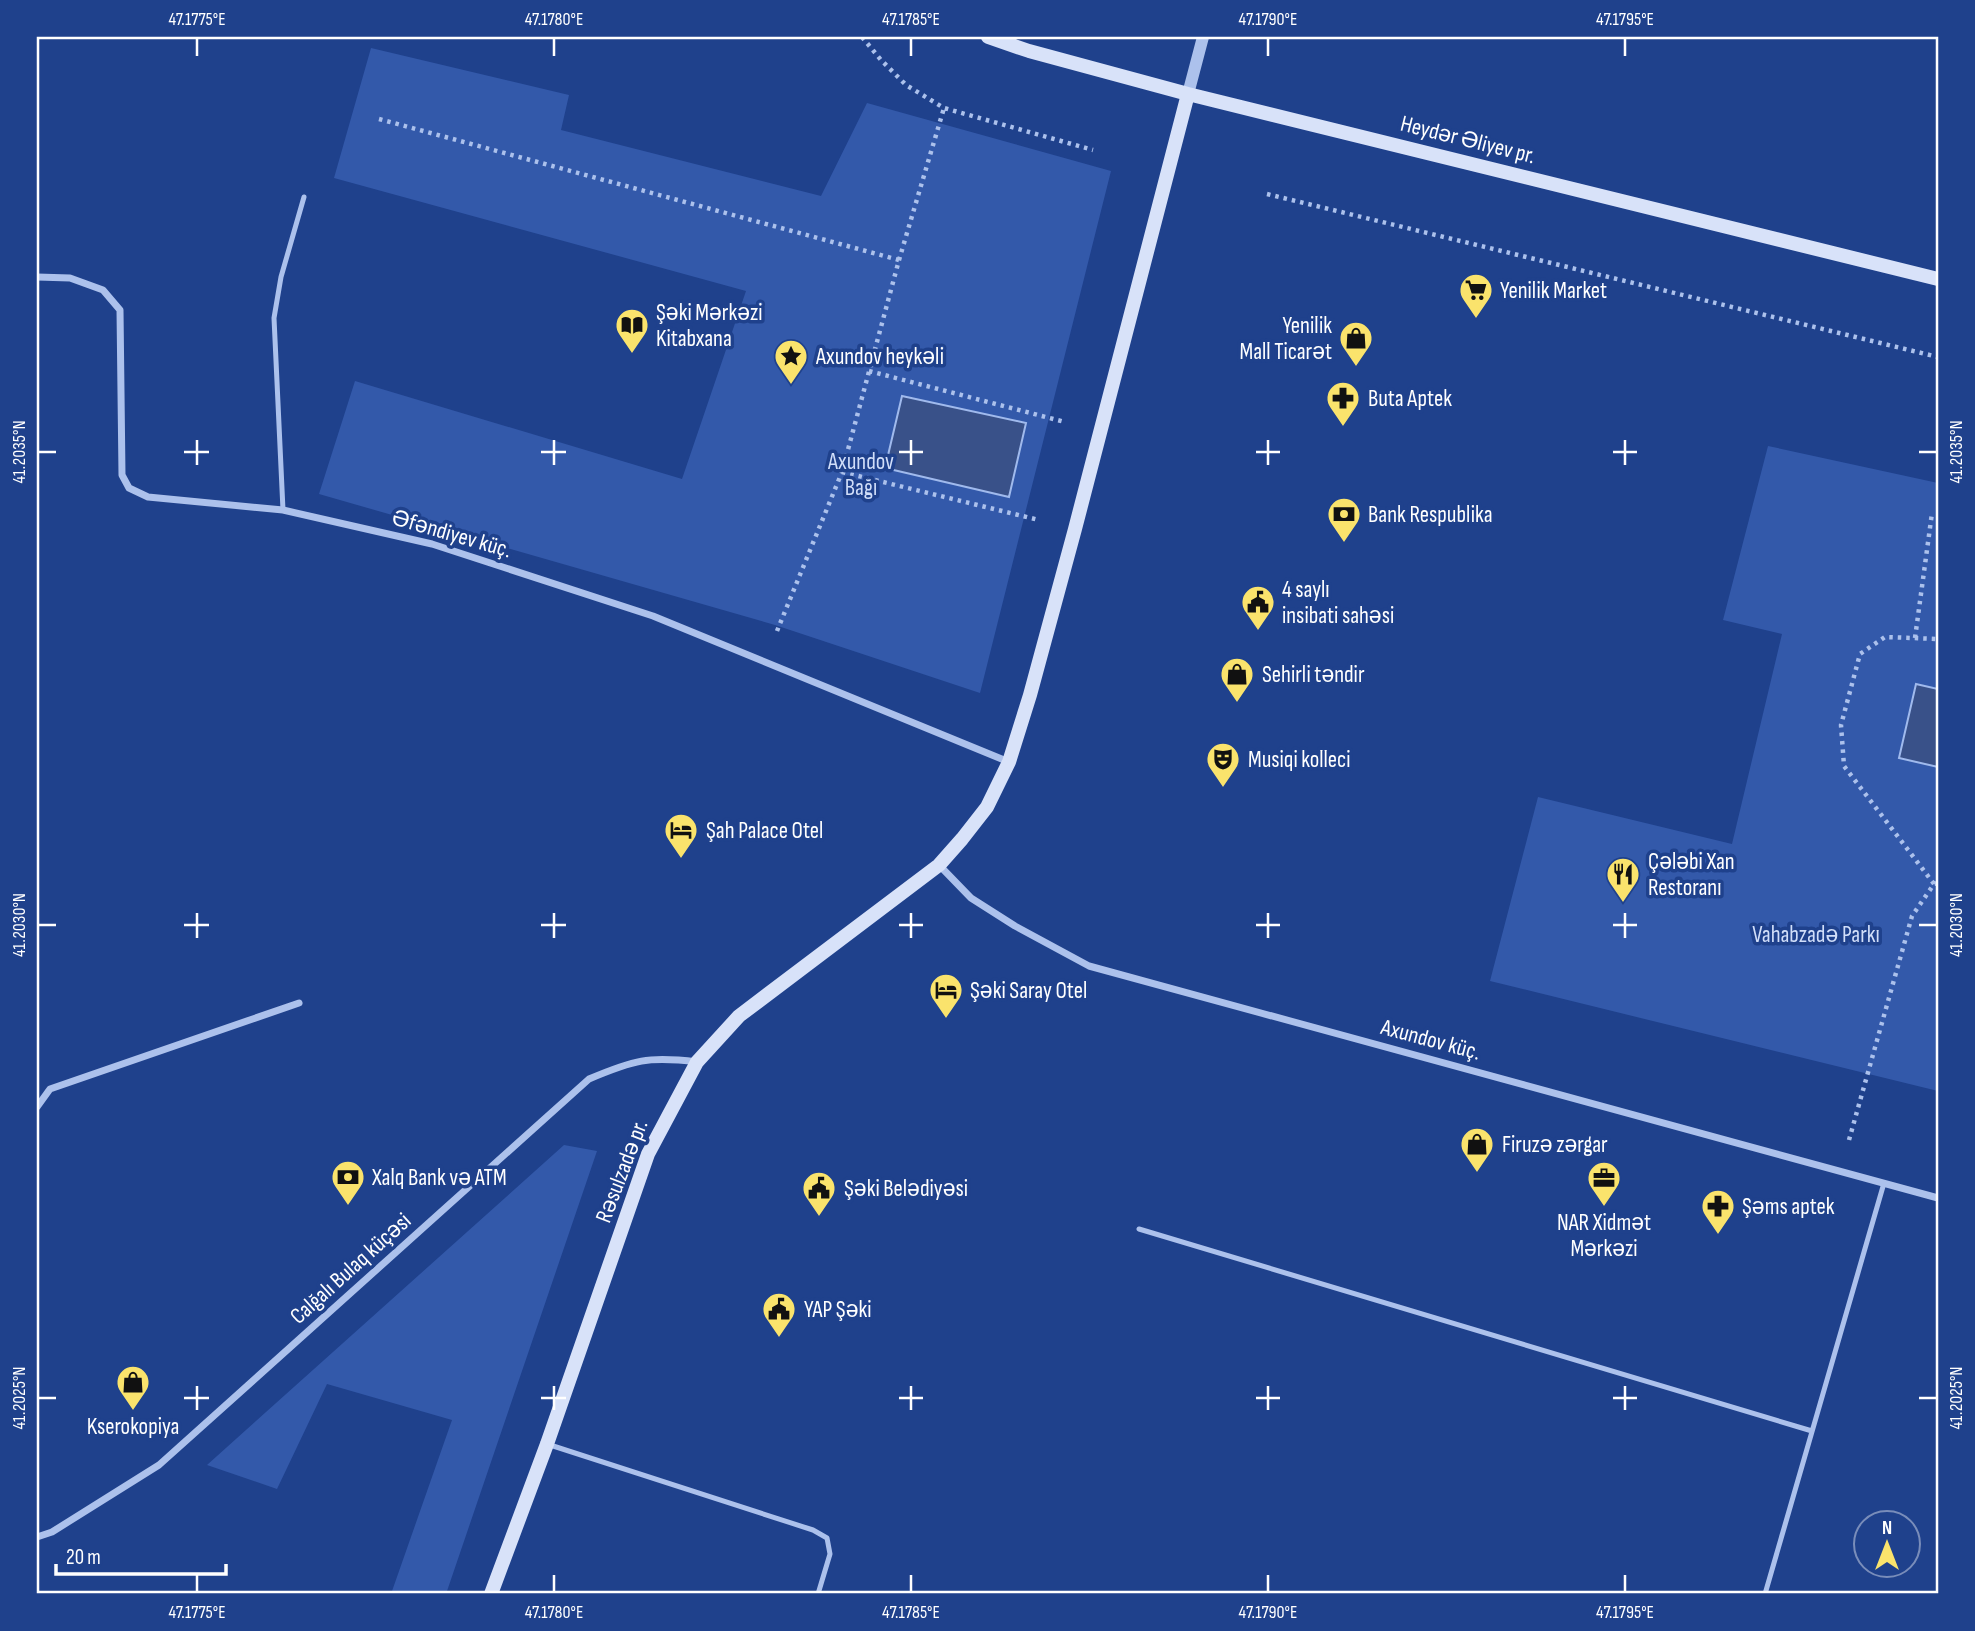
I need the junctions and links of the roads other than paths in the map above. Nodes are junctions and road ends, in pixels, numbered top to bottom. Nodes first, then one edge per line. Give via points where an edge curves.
1 (988, 37) edge
2 (1203, 37) edge
3 (1188, 94) junction
4 (304, 197) dead end
5 (37, 277) edge
6 (1938, 279) edge
7 (283, 510) junction
8 (1009, 762) junction
9 (939, 865) junction
10 (299, 1003) dead end
11 (697, 1062) junction
12 (37, 1107) edge
13 (1884, 1184) junction
14 (1938, 1198) edge
15 (1139, 1229) dead end
16 (1812, 1431) junction
17 (547, 1444) junction
18 (37, 1537) edge
19 (491, 1594) edge
20 (818, 1594) edge
21 (1765, 1594) edge

1 - 3 main road, Heydər Əliyev pr.
2 - 3 street
3 - 6 main road, Heydər Əliyev pr.
3 - 8 main road, Rəsulzadə pr.
4 - 7 lane via 274,318
5 - 7 street, Əfəndiyev küç. via 70,278 103,290 120,310 122,475 129,488 148,497
7 - 8 street, Əfəndiyev küç. via 432,544 653,616
8 - 9 main road, Rəsulzadə pr. via 986,807
9 - 11 main road, Rəsulzadə pr. via 739,1016
9 - 13 street, Axundov küç. via 971,898 1089,966
10 - 12 street via 50,1089
11 - 17 main road, Rəsulzadə pr. via 648,1154
11 - 18 street, Calğalı Bulaq küçəsi via 661,1058 626,1063 589,1079 159,1465
13 - 14 street, Axundov küç.
13 - 16 lane
15 - 16 lane
16 - 21 lane
17 - 19 main road, Rəsulzadə pr.
17 - 20 lane via 813,1530 827,1538 830,1554

